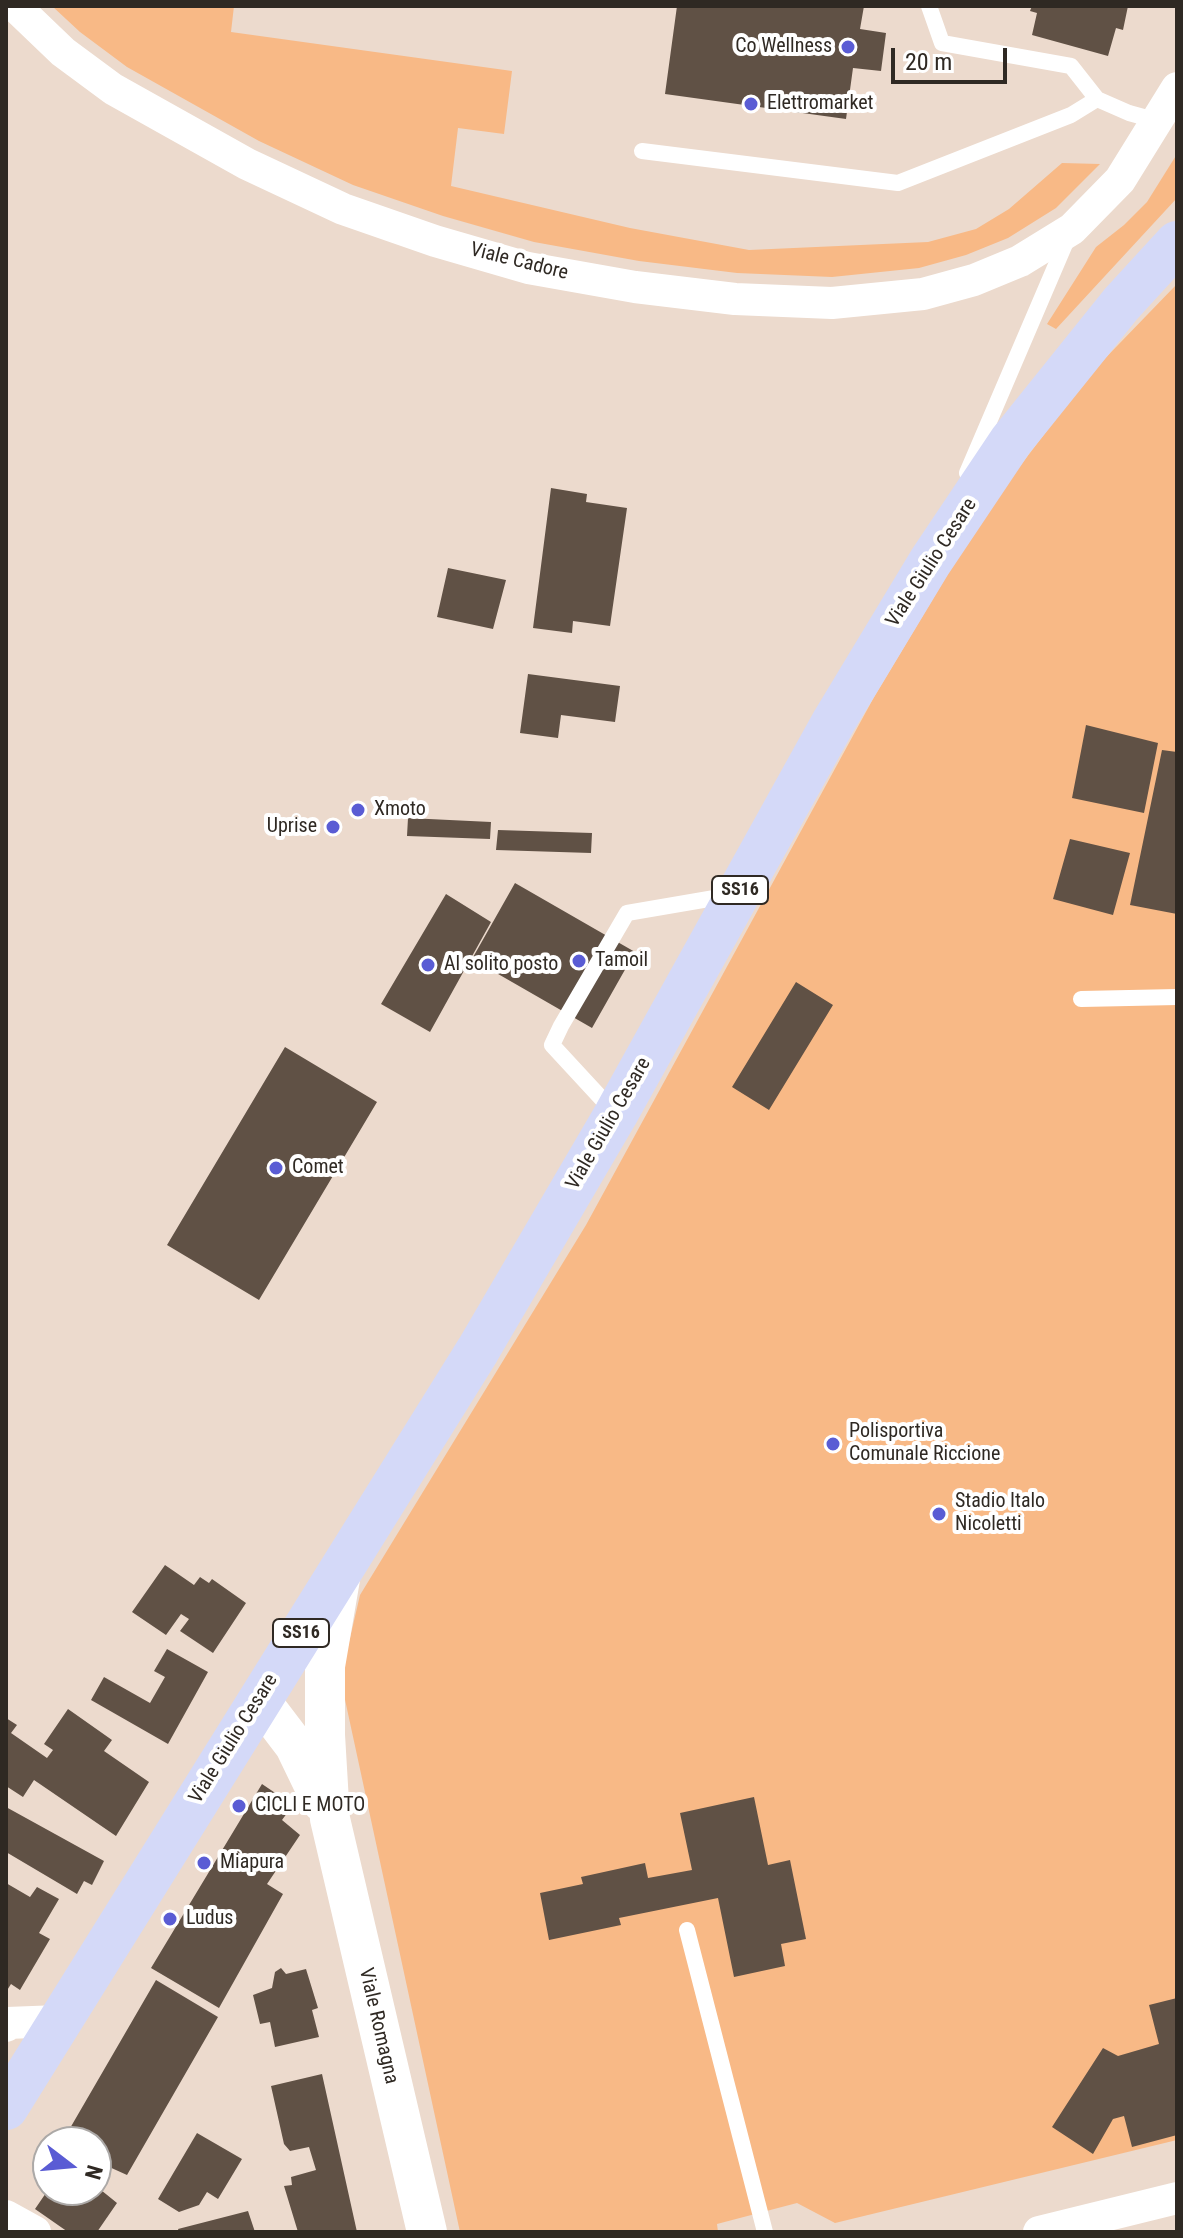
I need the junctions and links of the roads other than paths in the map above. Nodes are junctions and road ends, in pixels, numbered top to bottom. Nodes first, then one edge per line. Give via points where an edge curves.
1 (15, 6) edge
2 (929, 6) edge
3 (1177, 88) edge
4 (1097, 99) junction
5 (1158, 121) junction
6 (642, 151) dead end
7 (1072, 229) junction
8 (1177, 243) edge
9 (930, 562) junction
10 (737, 894) junction
11 (1177, 997) edge
12 (1081, 999) dead end
13 (616, 1114) junction
14 (342, 1565) junction
15 (260, 1700) junction
16 (330, 1819) junction
17 (687, 1930) dead end
18 (59, 2021) junction
19 (6, 2026) edge
20 (6, 2108) edge
21 (1177, 2198) edge
22 (6, 2216) edge
23 (1128, 2221) edge
24 (35, 2232) edge
25 (427, 2232) edge
26 (765, 2232) edge
27 (1039, 2232) edge

1 - 7 street, Viale Cadore via 63,52 113,89 247,164 343,209 528,268 664,291 832,303 923,294 974,280 1020,261
2 - 4 lane via 942,43 1071,66
3 - 5 street
4 - 5 lane
4 - 6 lane via 1071,115 898,183
5 - 7 street via 1120,180
7 - 9 lane
8 - 9 main road, Viale Giulio Cesare / SS16 via 1011,441
9 - 10 main road, Viale Giulio Cesare / SS16
10 - 13 main road, Viale Giulio Cesare / SS16
10 - 13 lane via 627,913 561,1026 552,1045
11 - 12 lane
13 - 14 main road, Viale Giulio Cesare / SS16 via 478,1350
14 - 15 main road, Viale Giulio Cesare / SS16
14 - 16 street, Viale Romagna via 325,1666
15 - 16 street, Viale Romagna via 295,1746
15 - 18 main road, Viale Giulio Cesare / SS16
16 - 25 street, Viale Romagna
17 - 26 lane
18 - 19 street
18 - 20 main road, Viale Giulio Cesare / SS16
21 - 23 street
22 - 24 street
23 - 27 street

